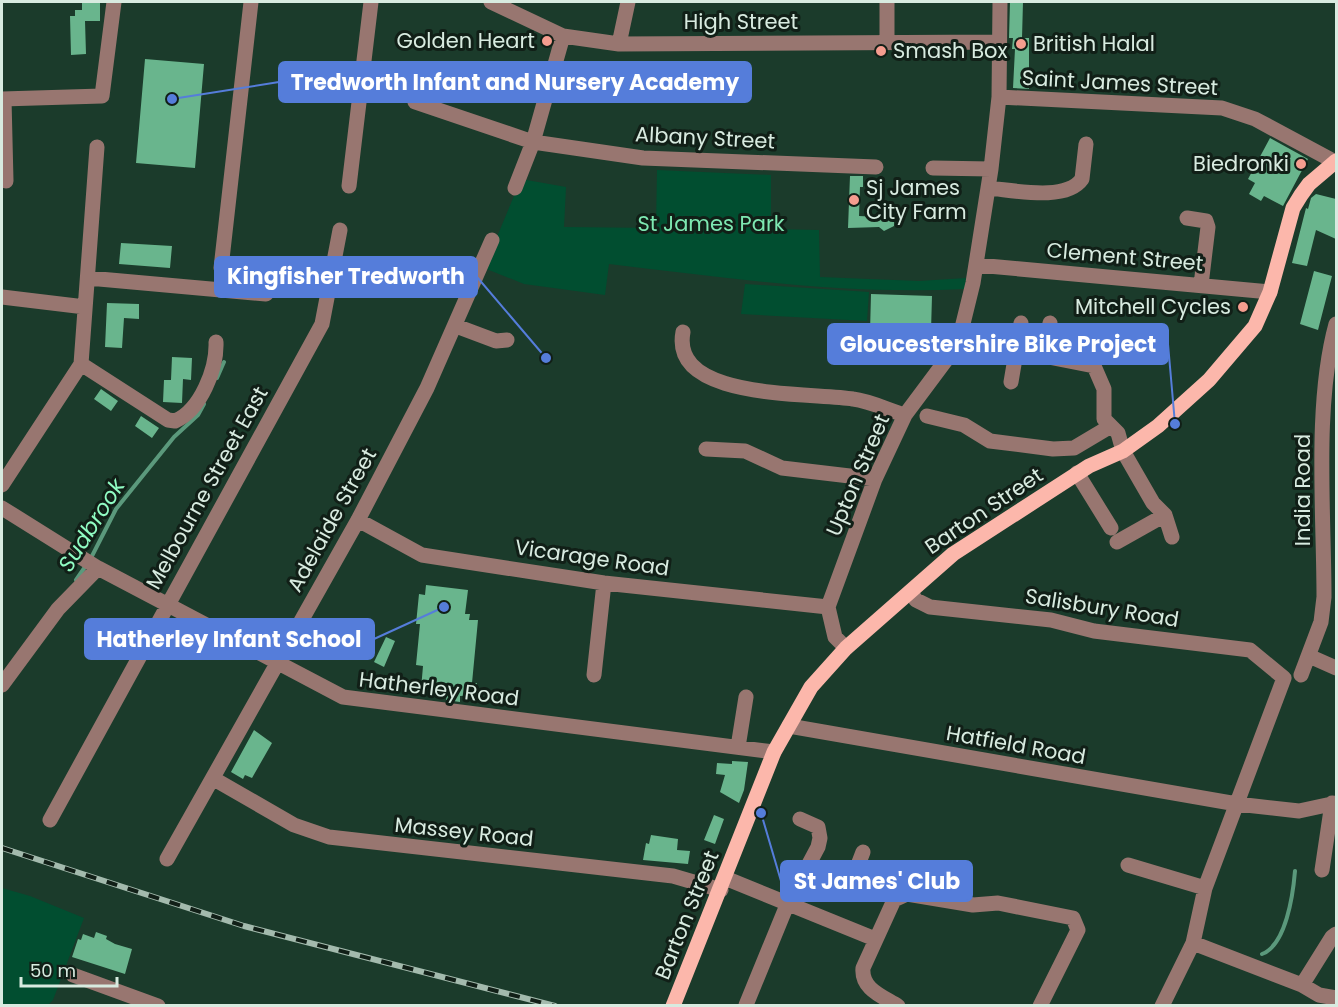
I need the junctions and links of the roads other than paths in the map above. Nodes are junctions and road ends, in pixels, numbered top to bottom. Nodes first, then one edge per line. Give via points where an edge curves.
1 (114, 2) edge
2 (250, 2) edge
3 (371, 2) edge
4 (491, 2) edge
5 (628, 2) edge
6 (887, 2) edge
7 (1000, 2) edge
8 (511, 5) edge
9 (563, 36) junction
10 (999, 42) junction
11 (887, 43) junction
12 (619, 44) junction
13 (999, 97) junction
14 (2, 99) edge
15 (415, 102) dead end
16 (533, 142) junction
17 (1086, 144) dead end
18 (97, 147) dead end
19 (1336, 161) edge
20 (876, 167) dead end
21 (933, 168) dead end
22 (991, 169) junction
23 (6, 181) dead end
24 (349, 186) dead end
25 (515, 188) dead end
26 (988, 188) junction
27 (1187, 218) dead end
28 (340, 230) dead end
29 (492, 240) dead end
30 (976, 265) junction
31 (221, 268) dead end
32 (88, 278) junction
33 (1201, 285) junction
34 (1270, 292) junction
35 (266, 294) dead end
36 (2, 297) edge
37 (85, 307) junction
38 (1050, 323) dead end
39 (1021, 324) dead end
40 (1336, 324) edge
41 (456, 326) junction
42 (683, 332) dead end
43 (1076, 336) dead end
44 (507, 340) dead end
45 (216, 342) dead end
46 (1018, 351) junction
47 (1046, 355) junction
48 (1074, 360) junction
49 (81, 364) junction
50 (1011, 382) dead end
51 (1330, 409) edge
52 (905, 415) junction
53 (927, 416) dead end
54 (1111, 426) junction
55 (706, 449) dead end
56 (1123, 451) junction
57 (1077, 473) junction
58 (875, 480) junction
59 (2, 485) edge
60 (2, 508) edge
61 (1165, 515) junction
62 (358, 520) junction
63 (1172, 537) dead end
64 (92, 565) junction
65 (604, 583) junction
66 (910, 592) junction
67 (168, 604) junction
68 (828, 607) junction
69 (846, 648) junction
70 (1309, 656) junction
71 (276, 664) junction
72 (1336, 668) edge
73 (594, 675) dead end
74 (1301, 675) dead end
75 (2, 685) edge
76 (746, 697) dead end
77 (789, 726) junction
78 (738, 747) junction
79 (774, 752) junction
80 (214, 779) junction
81 (1334, 803) edge
82 (1237, 804) junction
83 (800, 819) dead end
84 (50, 820) dead end
85 (863, 852) dead end
86 (167, 859) dead end
87 (1128, 865) dead end
88 (1322, 870) dead end
89 (723, 884) junction
90 (1204, 888) junction
91 (898, 897) junction
92 (787, 905) junction
93 (1336, 934) edge
94 (875, 939) junction
95 (1193, 943) junction
96 (73, 975) dead end
97 (1302, 985) junction
98 (1336, 998) edge
99 (1317, 1000) edge
100 (158, 1005) edge
101 (674, 1005) edge
102 (746, 1005) edge
103 (898, 1005) edge
104 (1040, 1005) edge
105 (1162, 1005) edge

1 - 14 street via 102,96
2 - 31 street
3 - 24 street
4 - 8 street, High Street
5 - 12 street
6 - 11 street
7 - 10 street, Upton Street
8 - 9 street, High Street
9 - 12 street, High Street
9 - 16 street
10 - 11 street, High Street
10 - 13 street, Upton Street
11 - 12 street, High Street
13 - 19 street, Saint James Street via 1222,108 1255,119
13 - 22 street, Upton Street
14 - 23 street
15 - 16 street, Albany Street
16 - 20 street, Albany Street via 643,158
16 - 25 street
17 - 26 street via 1082,179 1072,189 1041,193
18 - 32 street
19 - 34 main road, Barton Street via 1309,184 1293,208
21 - 22 street
22 - 26 street, Upton Street
26 - 30 street, Upton Street
27 - 33 street via 1206,221 1208,227
28 - 67 street, Melbourne Street East via 322,324
29 - 41 street, Adelaide Street
30 - 33 street, Clement Street
30 - 52 street, Upton Street via 958,344
32 - 35 street
32 - 37 street
33 - 34 street, Clement Street
34 - 56 main road, Barton Street via 1255,326 1209,380 1158,426
36 - 37 street
37 - 49 street
38 - 47 street
39 - 46 street
40 - 51 street, India Road via 1329,350
41 - 44 street via 496,341
41 - 62 street, Adelaide Street
42 - 52 street via 684,352 692,369 702,375 747,389 855,399
43 - 48 street
45 - 49 street via 217,360 199,396 188,413 175,421
46 - 47 street
46 - 50 street
47 - 48 street
48 - 54 street via 1094,366 1097,371 1104,389 1104,419
49 - 59 street
51 - 70 street, India Road via 1324,597 1321,622
52 - 58 street, Upton Street
53 - 54 street via 964,425 990,441 1053,450 1074,448
54 - 56 street via 1118,433
55 - 58 street via 745,451 782,468
56 - 57 main road, Barton Street
56 - 61 street
57 - 61 street via 1114,535
57 - 66 main road, Barton Street via 953,554
58 - 68 street, Upton Street
60 - 64 street, Hatherley Road
61 - 63 street
62 - 65 street, Vicarage Road via 422,555
62 - 71 street, Adelaide Street
64 - 67 street, Hatherley Road
64 - 75 street
65 - 68 street, Vicarage Road
65 - 73 street
66 - 69 main road, Barton Street
66 - 82 street, Salisbury Road via 930,607 1051,620 1094,631 1250,650 1284,678
67 - 71 street, Hatherley Road
67 - 84 street, Melbourne Street East
68 - 69 street via 835,637
69 - 77 main road, Barton Street via 811,687
70 - 72 street
70 - 74 street, India Road
71 - 78 street, Hatherley Road via 343,697 363,702
71 - 80 street, Adelaide Street
76 - 78 street
77 - 79 main road, Barton Street
77 - 82 street, Hatfield Road
78 - 79 street, Hatherley Road
79 - 89 main road, Barton Street
80 - 86 street, Adelaide Street
80 - 89 street, Massey Road via 294,825 329,837
81 - 82 street, Hatfield Road via 1299,811
81 - 88 street
82 - 90 street
83 - 92 street via 814,824 820,838
85 - 91 street via 859,871
87 - 90 street
89 - 92 street, Massey Road
89 - 101 main road, Barton Street
90 - 95 street
91 - 94 street
91 - 104 street via 907,894 973,905 998,903 1073,918 1078,930
92 - 94 street, Massey Road
92 - 102 street
93 - 97 street
94 - 103 street via 862,977 870,989
95 - 97 street
95 - 105 street
96 - 100 street
97 - 99 street
98 - 99 street

